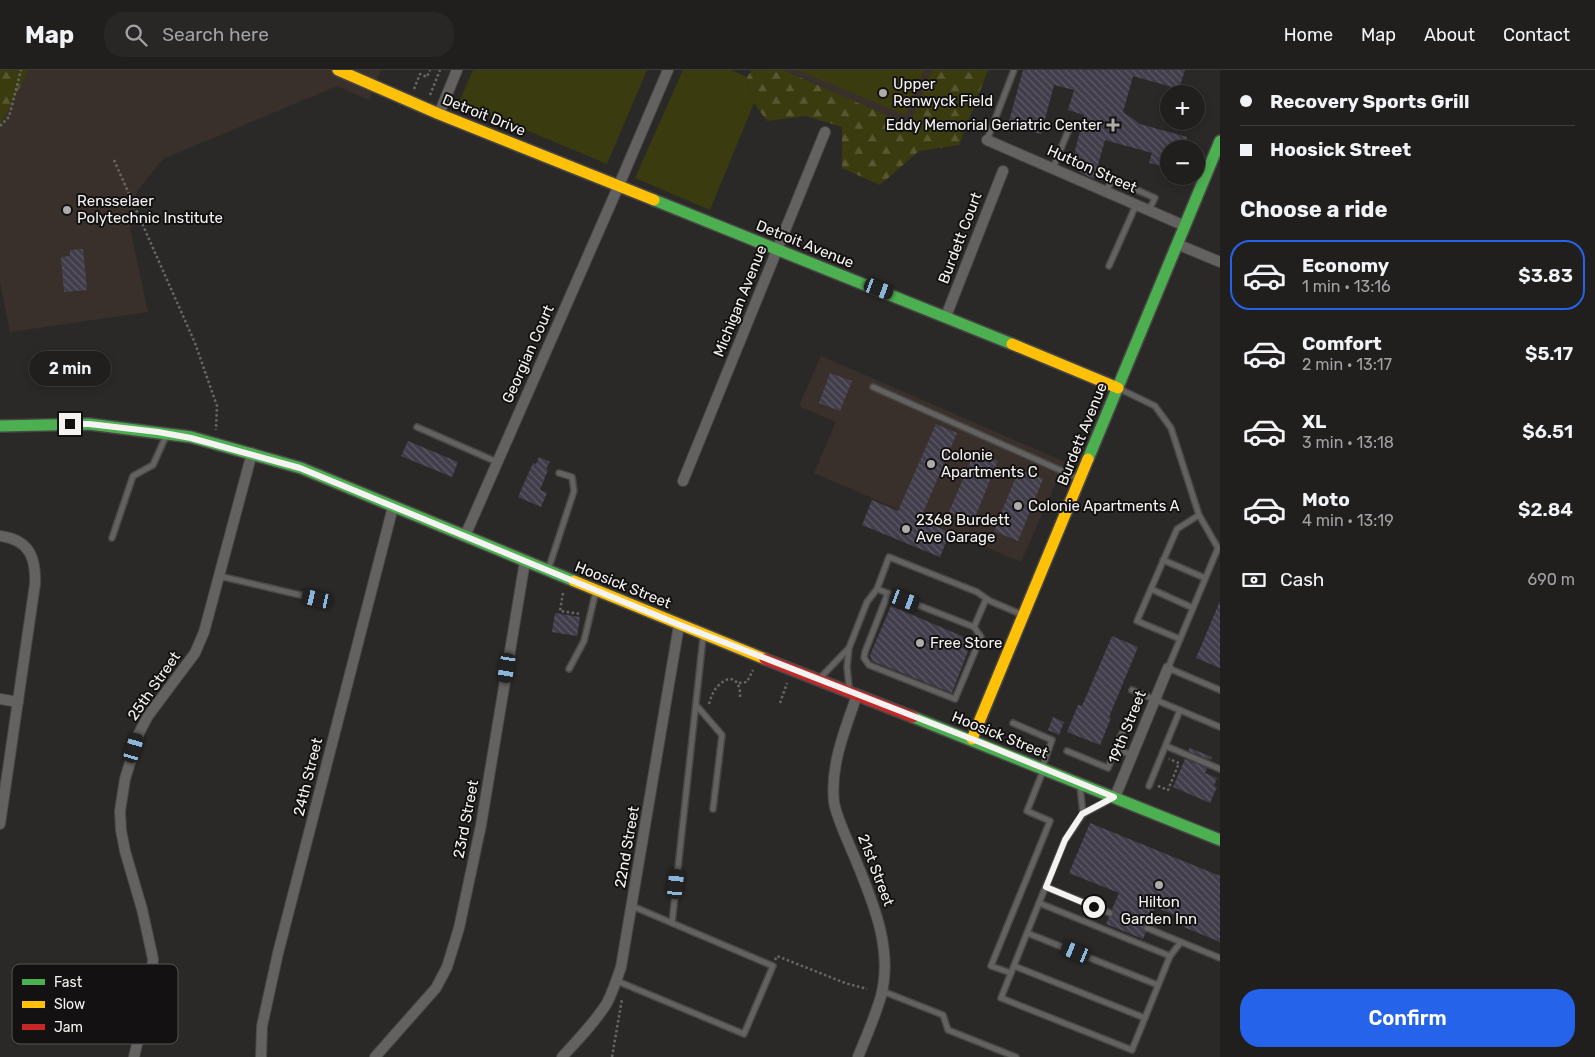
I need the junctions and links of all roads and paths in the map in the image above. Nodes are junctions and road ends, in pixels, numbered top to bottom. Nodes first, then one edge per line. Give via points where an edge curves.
1 (20, 70) edge
2 (338, 70) edge
3 (430, 70) edge
4 (440, 70) edge
5 (457, 70) edge
6 (668, 70) edge
7 (1014, 70) edge
8 (422, 92) dead end
9 (429, 96) dead end
10 (439, 114) junction
11 (0, 126) edge
12 (1070, 129) dead end
13 (825, 132) dead end
14 (987, 140) joint
15 (1220, 141) edge
16 (114, 160) dead end
17 (1053, 168) junction
18 (1002, 171) dead end
19 (619, 186) junction
20 (1106, 192) junction
21 (1136, 205) junction
22 (1149, 210) junction
23 (1185, 226) junction
24 (1177, 244) junction
25 (778, 249) junction
26 (1220, 262) edge
27 (1110, 266) dead end
28 (946, 316) junction
29 (873, 387) dead end
30 (1118, 388) junction
31 (0, 426) edge
32 (417, 427) dead end
33 (167, 433) junction
34 (215, 444) junction
35 (252, 453) junction
36 (497, 462) junction
37 (558, 473) dead end
38 (1080, 478) junction
39 (683, 481) dead end
40 (393, 507) junction
41 (1199, 515) junction
42 (0, 536) edge
43 (465, 536) junction
44 (112, 538) dead end
45 (1219, 548) edge
46 (1163, 560) junction
47 (525, 561) junction
48 (548, 570) junction
49 (219, 576) junction
50 (1205, 578) junction
51 (878, 589) junction
52 (1151, 589) junction
53 (596, 590) junction
54 (563, 593) dead end
55 (888, 593) junction
56 (317, 599) dead end
57 (986, 599) junction
58 (1193, 608) junction
59 (1023, 615) junction
60 (590, 616) junction
61 (680, 625) junction
62 (974, 627) junction
63 (704, 634) junction
64 (1180, 639) junction
65 (848, 648) junction
66 (1168, 668) junction
67 (569, 669) dead end
68 (753, 670) dead end
69 (818, 680) junction
70 (739, 683) junction
71 (787, 683) dead end
72 (1132, 690) dead end
73 (1220, 690) edge
74 (853, 694) junction
75 (740, 697) dead end
76 (0, 699) edge
77 (1155, 700) junction
78 (18, 702) junction
79 (780, 703) dead end
80 (709, 704) dead end
81 (696, 705) junction
82 (1180, 710) junction
83 (1013, 723) dead end
84 (1220, 727) edge
85 (1122, 733) dead end
86 (972, 739) junction
87 (1166, 746) junction
88 (1116, 749) junction
89 (1067, 751) dead end
90 (1132, 755) junction
91 (1169, 759) dead end
92 (1043, 768) junction
93 (1220, 769) edge
94 (1080, 783) junction
95 (1149, 786) dead end
96 (1156, 791) dead end
97 (1114, 797) junction
98 (713, 809) dead end
99 (1082, 814) junction
100 (0, 824) edge
101 (1220, 840) edge
102 (1046, 887) junction
103 (1039, 903) junction
104 (632, 906) junction
105 (1110, 913) dead end
106 (672, 923) junction
107 (1147, 928) dead end
108 (1027, 933) junction
109 (1181, 942) junction
110 (1170, 956) junction
111 (1220, 958) edge
112 (153, 964) edge
113 (773, 966) junction
114 (1014, 966) junction
115 (1011, 973) junction
116 (621, 982) junction
117 (1158, 985) junction
118 (867, 988) dead end
119 (882, 990) junction
120 (1145, 1018) junction
121 (137, 1044) edge
122 (134, 1057) edge
123 (260, 1057) edge
124 (375, 1057) edge
125 (562, 1057) edge
126 (612, 1057) edge
127 (858, 1057) edge
128 (1016, 1057) edge

1 - 11 path via 8,118
2 - 10 main road, Detroit Drive
3 - 8 path via 427,77 420,74 414,89
4 - 9 path
5 - 10 street
6 - 19 street, Georgian Court
7 - 14 lane
10 - 19 main road, Detroit Drive
12 - 17 lane
13 - 25 street, Michigan Avenue
14 - 17 street, Hutton Street
15 - 23 main road, Burdett Avenue
16 - 34 path via 195,343 217,406
17 - 20 street, Hutton Street
18 - 28 street, Burdett Court
19 - 25 main road, Detroit Avenue
19 - 36 street, Georgian Court
20 - 21 street, Hutton Street
20 - 22 lane via 1112,179 1155,198
21 - 22 street, Hutton Street
21 - 27 lane
22 - 23 street, Hutton Street
23 - 24 main road, Burdett Avenue
24 - 26 street
24 - 30 main road, Burdett Avenue
25 - 28 main road, Detroit Avenue
25 - 39 street, Michigan Avenue
28 - 30 main road, Detroit Avenue
29 - 38 lane
30 - 38 main road, Burdett Avenue
30 - 41 lane via 1155,406 1171,428
31 - 33 main road, Hoosick Street via 89,424
32 - 36 lane
33 - 34 main road, Hoosick Street
33 - 44 lane via 153,465 133,476
34 - 35 main road, Hoosick Street
35 - 40 main road, Hoosick Street via 300,468
35 - 49 street, 25th Street
36 - 43 street, Georgian Court
37 - 48 lane via 572,477 574,491
38 - 59 main road, Burdett Avenue
40 - 43 main road, Hoosick Street
40 - 123 street, 24th Street via 278,953 262,1026
41 - 45 lane
41 - 46 lane via 1177,529
42 - 78 street via 28,549 34,558 36,571
43 - 47 main road, Hoosick Street
45 - 50 lane
46 - 50 lane
46 - 52 lane
47 - 48 main road, Hoosick Street
47 - 124 street, 23rd Street via 481,825 459,928 436,988
48 - 53 main road, Hoosick Street
49 - 56 lane
49 - 112 street, 25th Street via 195,653 148,716 139,733 125,779 120,811 123,844 142,909
50 - 58 lane
51 - 55 lane
51 - 57 lane via 889,558 977,592
51 - 65 lane via 867,602
52 - 58 lane
52 - 64 lane via 1136,621
53 - 60 lane
53 - 61 main road, Hoosick Street
54 - 60 path via 560,611
55 - 62 lane
55 - 62 lane via 864,658 869,665 955,699 981,637
57 - 59 lane
57 - 62 lane
58 - 64 lane
59 - 86 main road, Burdett Avenue
60 - 67 lane via 584,641
61 - 63 main road, Hoosick Street
61 - 104 street, 22nd Street
63 - 69 main road, Hoosick Street
63 - 81 lane
64 - 66 lane
65 - 69 lane
65 - 74 lane via 847,670
66 - 73 lane
66 - 77 street, 19th Street
68 - 70 path via 746,682
69 - 74 main road, Hoosick Street
70 - 75 path
70 - 80 path via 729,680 720,684
71 - 79 path
72 - 77 lane
74 - 86 main road, Hoosick Street
74 - 119 street, 21st Street via 835,766 834,805 875,906 882,940
76 - 78 street
77 - 82 lane
77 - 90 street, 19th Street
78 - 100 street
81 - 98 lane via 722,735
81 - 106 lane
82 - 84 lane
82 - 87 lane
83 - 92 lane via 1052,740
85 - 88 lane
86 - 92 main road, Hoosick Street
87 - 93 lane
87 - 95 lane
88 - 89 lane via 1108,768
88 - 90 lane
90 - 97 street, 19th Street
91 - 96 path via 1179,763 1168,790 1158,786
92 - 94 main road, Hoosick Street
92 - 115 lane via 1027,811 1050,821 991,966
94 - 97 main road, Hoosick Street
94 - 99 lane
97 - 99 lane
97 - 101 main road, Hoosick Street
99 - 102 lane via 1065,840
102 - 103 lane
102 - 105 lane
103 - 108 lane
103 - 110 lane
104 - 106 lane
104 - 116 street, 22nd Street
106 - 113 lane
107 - 109 lane
108 - 114 lane
108 - 117 lane
109 - 110 lane
109 - 111 lane
110 - 117 lane
113 - 116 lane via 744,1034
113 - 118 path via 777,956 845,983
114 - 115 lane
114 - 120 lane
115 - 120 lane via 1001,998 1132,1050
116 - 125 street, 22nd Street
116 - 126 path
117 - 120 lane
119 - 127 street, 21st Street
119 - 128 lane via 943,1015 948,1030
121 - 122 street, 25th Street

